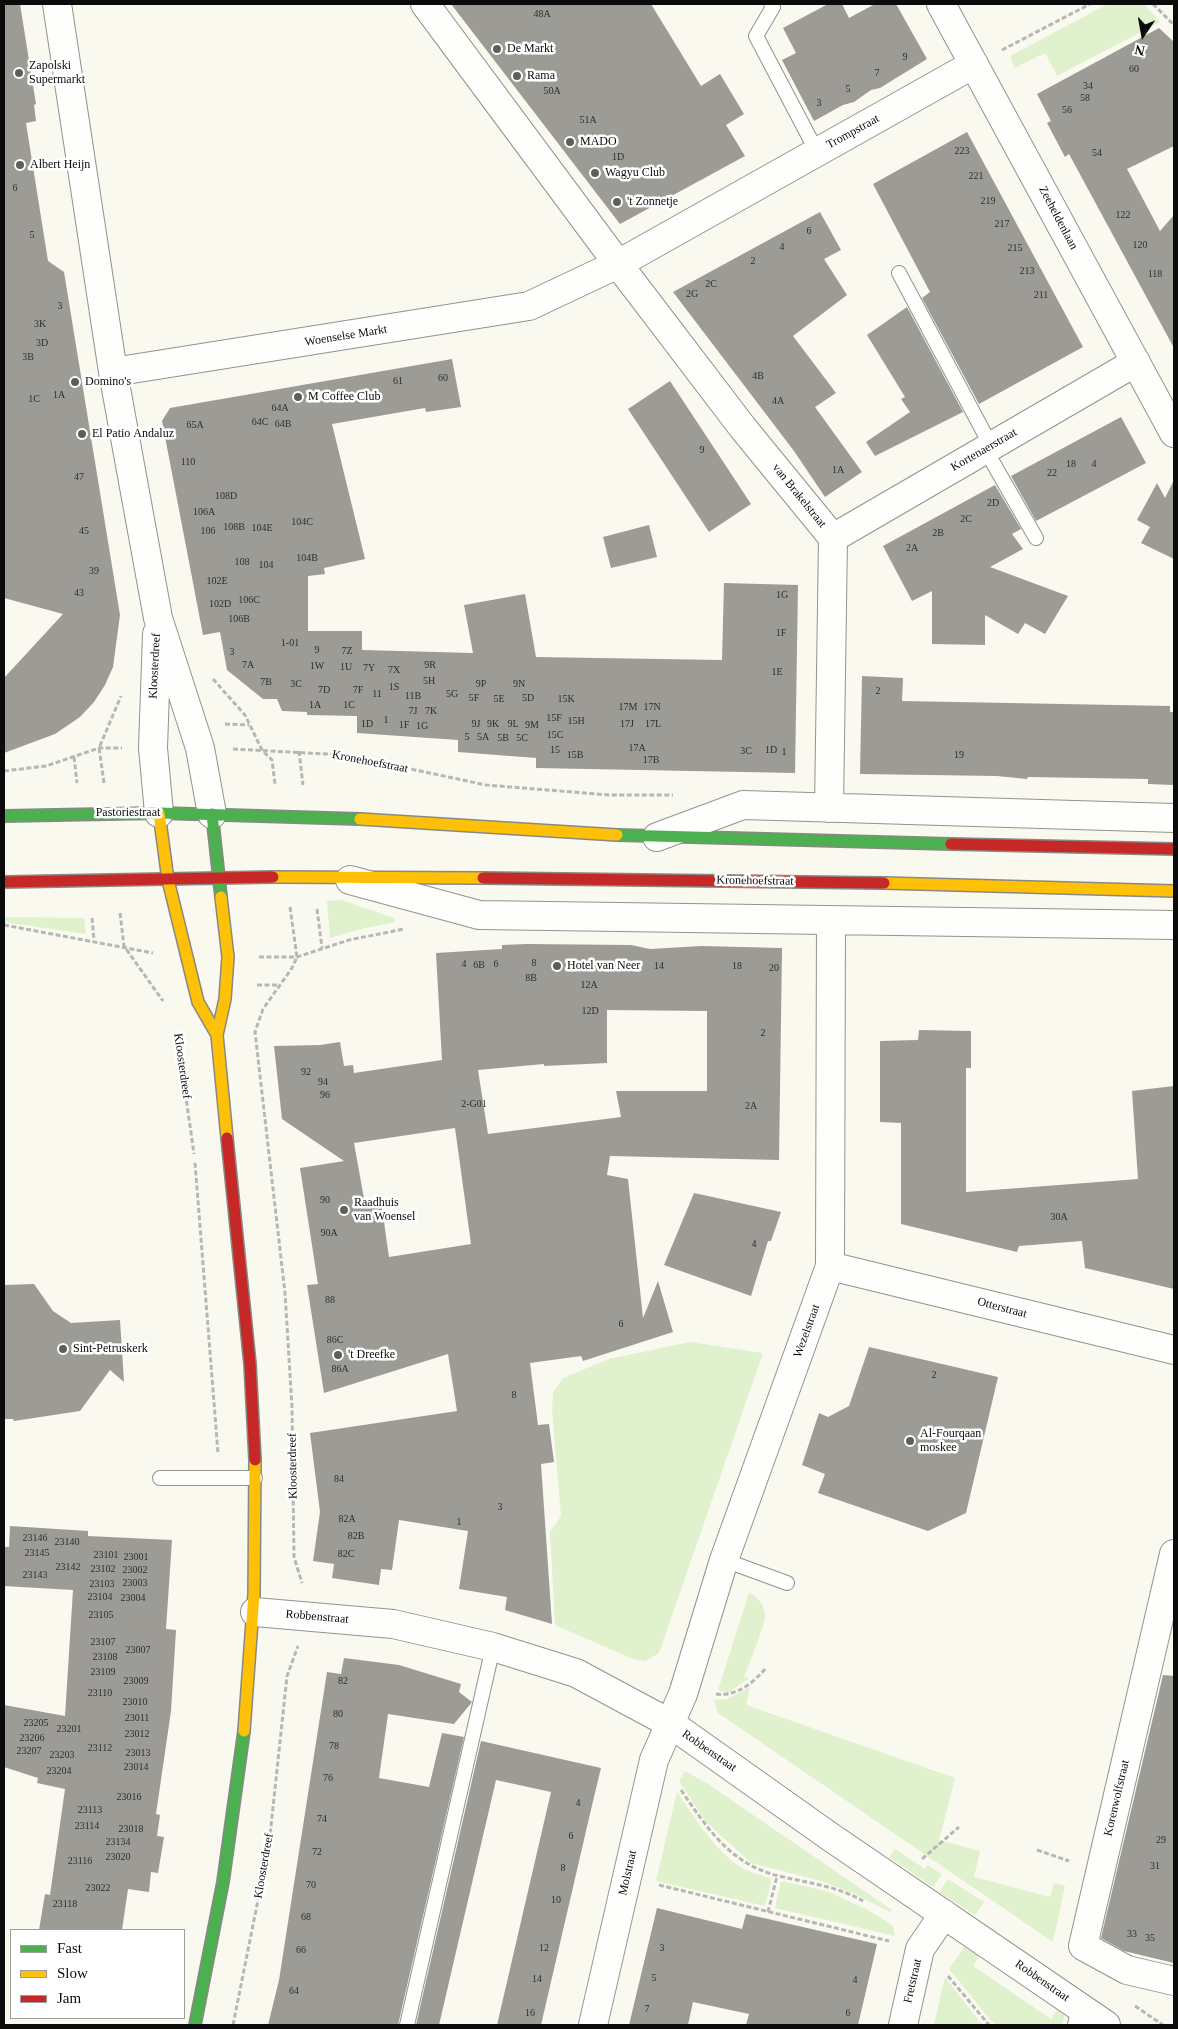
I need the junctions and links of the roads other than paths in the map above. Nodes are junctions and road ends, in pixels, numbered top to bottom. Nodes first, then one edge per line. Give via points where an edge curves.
1 (57, 4) edge
2 (424, 4) edge
3 (771, 4) edge
4 (942, 4) edge
5 (974, 64) junction
6 (817, 152) junction
7 (618, 264) junction
8 (898, 273) dead end
9 (1136, 362) junction
10 (114, 372) junction
11 (1174, 433) edge
12 (988, 448) junction
13 (833, 538) junction
14 (1036, 538) dead end
15 (158, 618) junction
16 (4, 804) edge
17 (830, 808) junction
18 (159, 813) junction
19 (44, 814) junction
20 (212, 814) junction
21 (4, 816) edge
22 (1174, 818) edge
23 (657, 837) junction
24 (1174, 849) edge
25 (336, 876) junction
26 (168, 880) junction
27 (221, 880) junction
28 (4, 882) edge
29 (1174, 891) edge
30 (831, 920) junction
31 (1174, 925) edge
32 (217, 1035) junction
33 (830, 1266) junction
34 (1174, 1350) edge
35 (160, 1478) dead end
36 (255, 1478) junction
37 (1174, 1554) edge
38 (724, 1560) junction
39 (787, 1583) dead end
40 (254, 1612) junction
41 (493, 1648) junction
42 (671, 1724) junction
43 (944, 1914) junction
44 (1174, 1981) edge
45 (1077, 2016) edge
46 (196, 2025) edge
47 (407, 2025) edge
48 (593, 2025) edge
49 (903, 2025) edge
50 (1106, 2025) edge

1 - 10 street
2 - 7 street
3 - 6 lane via 773,7 756,36
4 - 5 street, Zeeheldenlaan
5 - 6 street, Trompstraat
5 - 9 street, Zeeheldenlaan
6 - 7 street, Trompstraat
7 - 10 street, Woenselse Markt via 528,306
7 - 13 street, van Brakelstraat
8 - 12 lane
9 - 11 street, Zeeheldenlaan
9 - 12 street, Kortenaerstraat
10 - 15 street, Kloosterdreef
12 - 13 street, Kortenaerstraat
12 - 14 lane
13 - 17 street, van Brakelstraat
15 - 18 street, Kloosterdreef via 153,748
15 - 20 street, Kloosterdreef via 200,748
16 - 19 street, Pastoriestraat
17 - 22 street
17 - 23 street via 744,805
18 - 19 main road, Pastoriestraat
18 - 20 main road, Pastoriestraat
18 - 26 main road, Kloosterdreef
19 - 21 main road, Pastoriestraat
20 - 23 main road via 320,816
20 - 27 main road, Kloosterdreef
23 - 24 main road
25 - 27 main road, Kronehoefstraat
25 - 29 main road, Kronehoefstraat via 830,882
25 - 30 street, Kronehoefstraat via 479,915
26 - 27 main road, Kronehoefstraat
26 - 28 main road
26 - 32 main road, Kloosterdreef via 198,1002
27 - 32 main road, Kloosterdreef via 228,957 225,999
30 - 31 street, Kronehoefstraat
30 - 33 street, Wezelstraat
32 - 36 main road, Kloosterdreef via 250,1372
33 - 34 street, Otterstraat
33 - 38 street, Wezelstraat
35 - 36 lane
36 - 40 main road, Kloosterdreef
37 - 44 street, Korenwolfstraat via 1083,1946 1127,1970
38 - 39 lane
38 - 42 street, Wezelstraat
40 - 41 street, Robbenstraat via 393,1624
40 - 46 main road, Kloosterdreef via 229,1850
41 - 42 street, Robbenstraat via 576,1673
41 - 47 lane
42 - 43 street, Robbenstraat
42 - 48 street, Molstraat via 654,1760
43 - 45 street, Robbenstraat
43 - 49 street, Fretstraat via 920,1949
45 - 50 street, Robbenstraat

